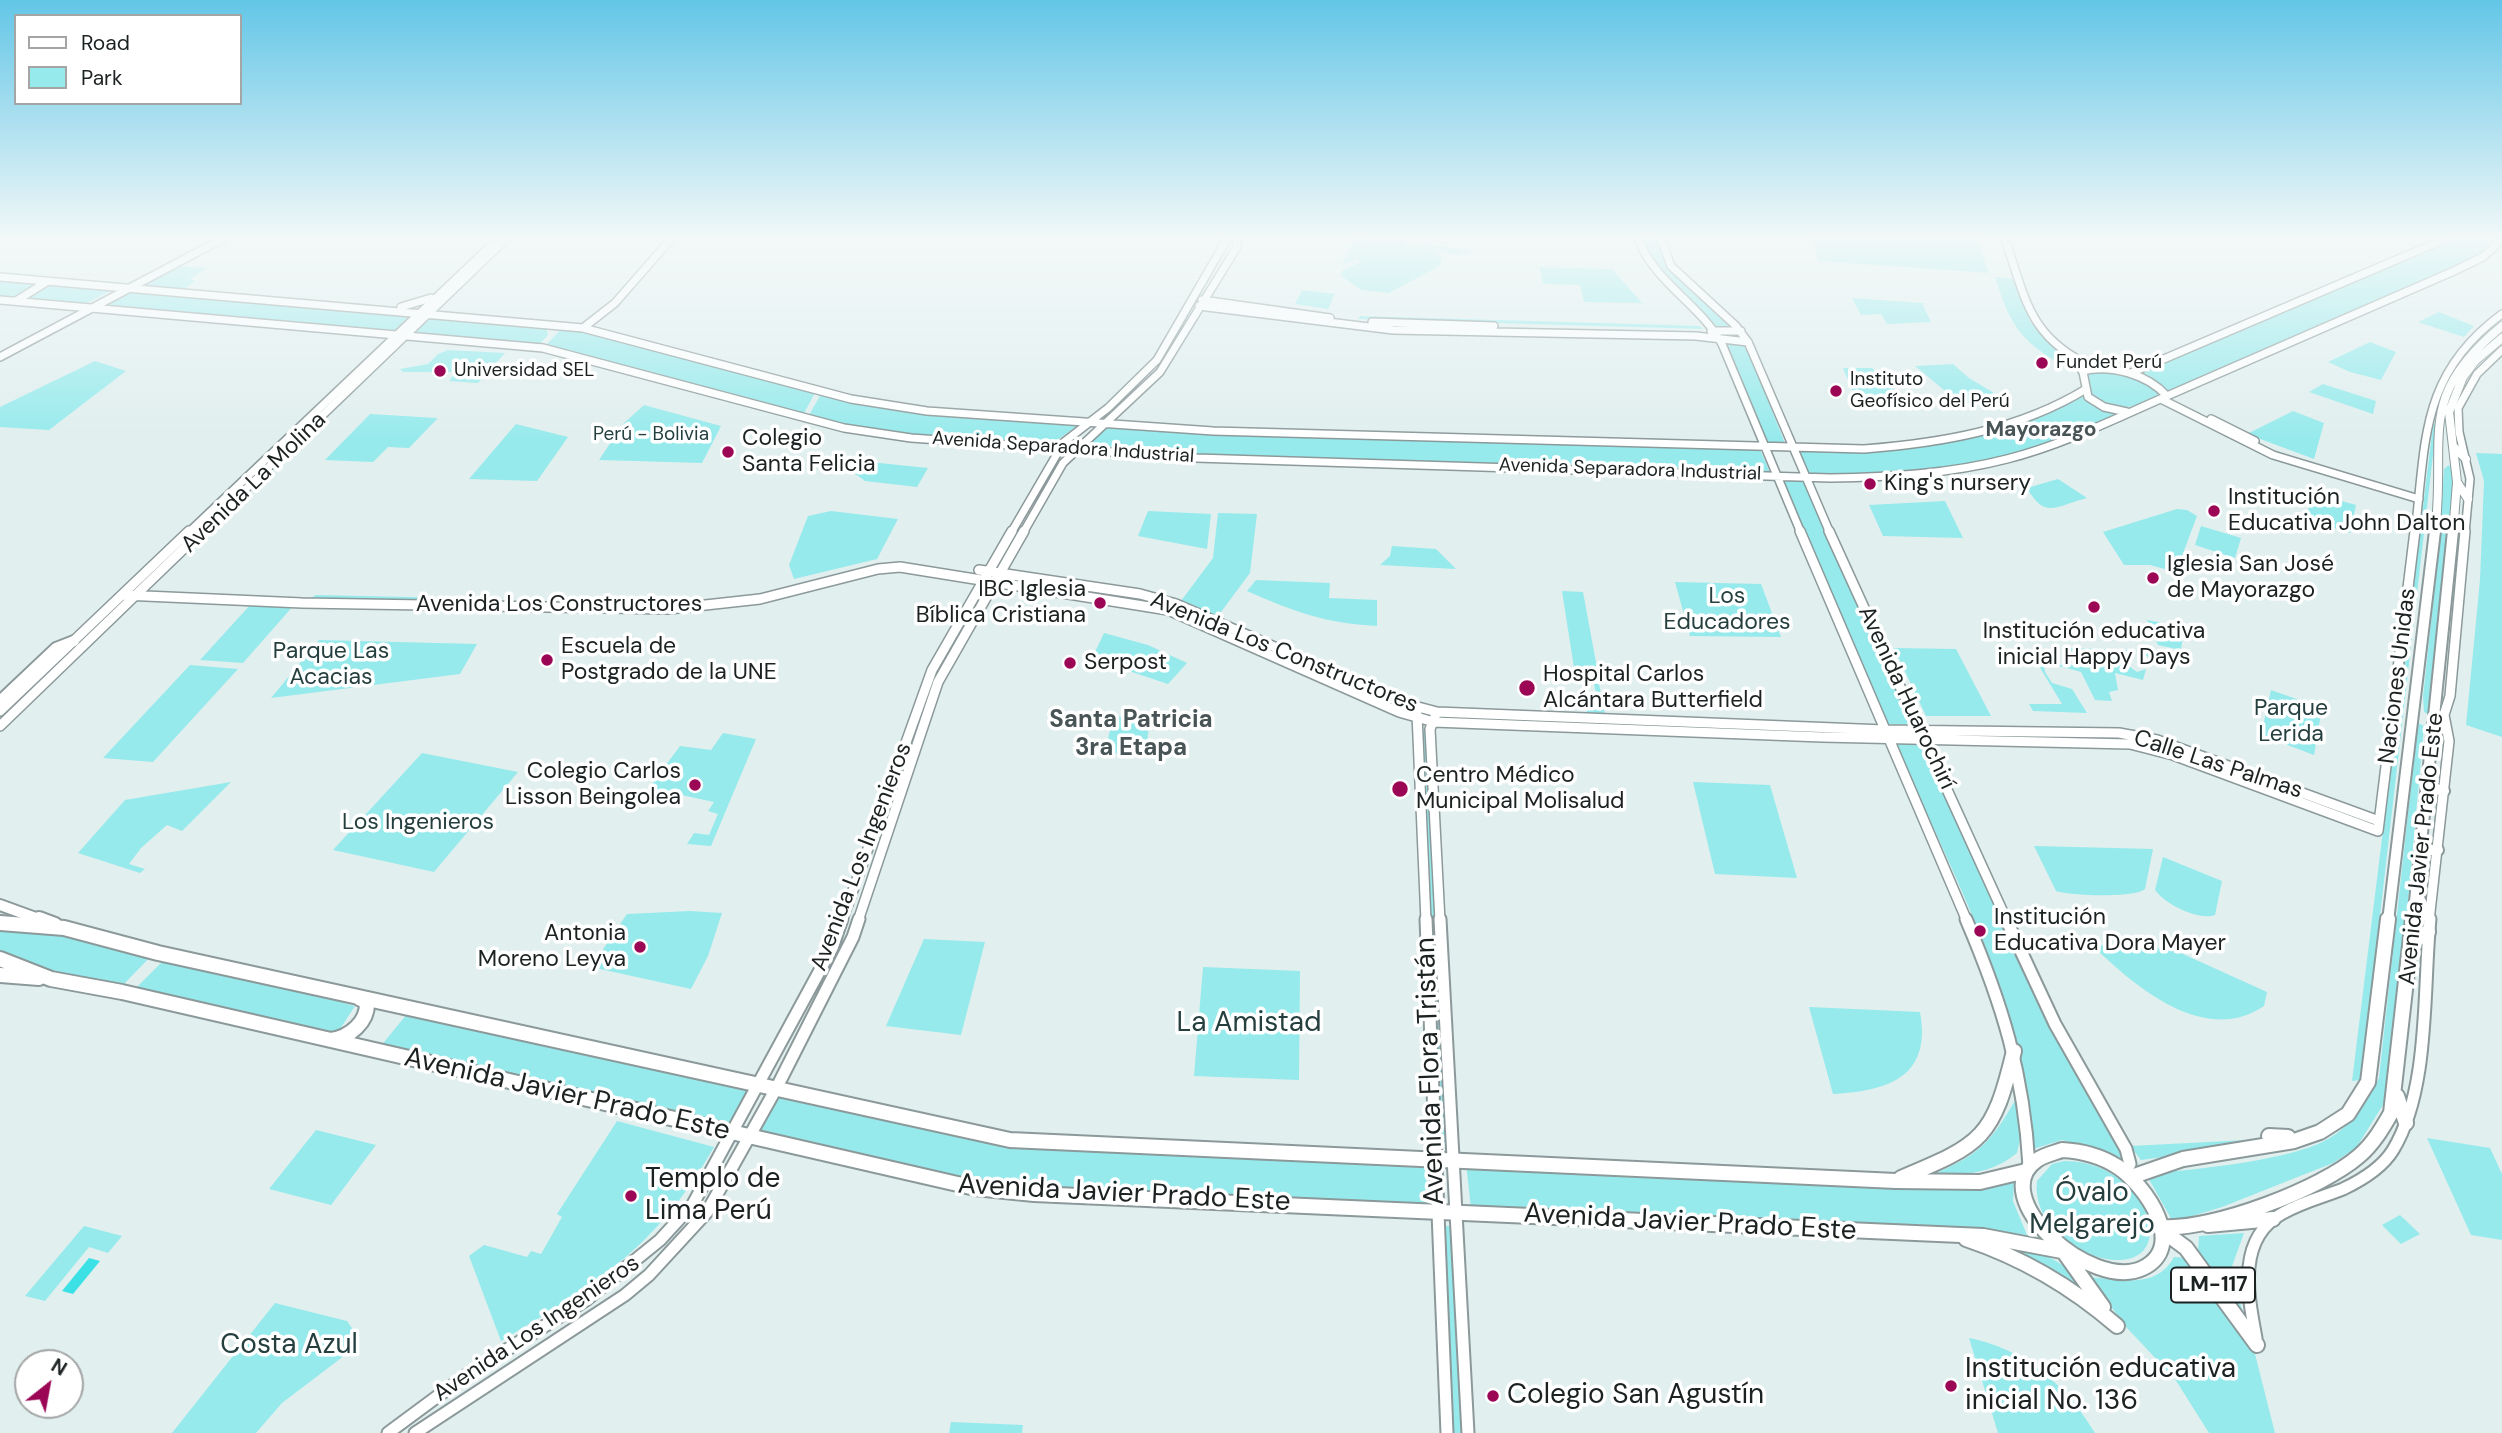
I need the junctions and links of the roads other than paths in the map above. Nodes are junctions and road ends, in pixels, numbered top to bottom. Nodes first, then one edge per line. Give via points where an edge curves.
1 (72, 306) edge
2 (98, 306) edge
3 (349, 306) edge
4 (393, 306) edge
5 (427, 306) edge
6 (438, 306) edge
7 (449, 306) edge
8 (613, 306) edge
9 (1189, 306) edge
10 (1201, 306) edge
11 (1223, 306) edge
12 (1227, 306) edge
13 (1688, 306) edge
14 (1714, 306) edge
15 (2028, 306) edge
16 (2290, 306) edge
17 (2374, 306) edge
18 (85, 307) junction
19 (94, 308) junction
20 (375, 308) junction
21 (421, 312) junction
22 (431, 313) junction
23 (2502, 314) edge
24 (469, 317) junction
25 (2502, 326) edge
26 (583, 328) junction
27 (369, 331) junction
28 (1741, 331) junction
29 (398, 333) junction
30 (408, 334) junction
31 (1717, 334) junction
32 (1696, 336) junction
33 (2502, 338) edge
34 (1748, 342) junction
35 (1723, 347) junction
36 (2502, 349) edge
37 (382, 353) junction
38 (0, 354) edge
39 (2078, 359) junction
40 (2101, 369) junction
41 (2082, 371) junction
42 (2124, 373) junction
43 (2086, 389) junction
44 (2165, 397) junction
45 (1108, 408) junction
46 (1117, 411) junction
47 (2129, 412) junction
48 (1090, 423) junction
49 (1104, 424) junction
50 (1130, 426) junction
51 (1756, 432) junction
52 (1738, 446) junction
53 (2453, 446) junction
54 (1764, 448) junction
55 (1791, 449) junction
56 (1075, 450) junction
57 (2438, 451) junction
58 (1058, 453) junction
59 (2466, 459) junction
60 (2456, 464) junction
61 (1777, 475) junction
62 (1804, 476) junction
63 (2457, 482) junction
64 (2419, 496) junction
65 (2468, 499) junction
66 (2454, 530) junction
67 (2463, 547) junction
68 (160, 561) junction
69 (172, 561) junction
70 (984, 573) junction
71 (999, 577) junction
72 (133, 586) junction
73 (145, 587) junction
74 (122, 595) junction
75 (135, 596) junction
76 (74, 641) joint
77 (1, 707) edge
78 (16, 710) junction
79 (1417, 713) junction
80 (1435, 717) junction
81 (0, 726) edge
82 (1886, 734) junction
83 (1923, 735) junction
84 (2429, 787) junction
85 (2444, 791) junction
86 (2378, 826) joint
87 (2423, 850) junction
88 (2438, 850) junction
89 (2418, 897) junction
90 (0, 905) edge
91 (2430, 918) junction
92 (0, 923) edge
93 (64, 928) junction
94 (2428, 932) junction
95 (2412, 942) junction
96 (0, 959) edge
97 (0, 975) edge
98 (51, 979) junction
99 (348, 994) junction
100 (321, 1040) junction
101 (2014, 1051) junction
102 (761, 1083) junction
103 (777, 1087) junction
104 (2396, 1092) junction
105 (2406, 1123) junction
106 (734, 1132) junction
107 (751, 1136) junction
108 (2269, 1136) dead end
109 (2308, 1138) junction
110 (1434, 1159) junction
111 (1455, 1160) junction
112 (2028, 1169) junction
113 (2128, 1174) junction
114 (1895, 1181) junction
115 (1437, 1211) junction
116 (1456, 1212) junction
117 (2273, 1219) junction
118 (2202, 1224) junction
119 (2163, 1229) junction
120 (1934, 1235) junction
121 (2063, 1252) junction
122 (2257, 1345) joint
123 (388, 1433) edge
124 (415, 1433) edge
125 (1447, 1433) edge
126 (1468, 1433) edge

1 - 18 main road, Avenida Separadora Industrial
2 - 19 main road
3 - 20 main road, Avenida Separadora Industrial
4 - 20 main road
5 - 21 main road, Avenida La Molina
6 - 22 main road, Avenida La Molina
7 - 24 main road
8 - 26 main road
9 - 45 main road, Avenida Los Ingenieros via 1157,360
10 - 46 main road, Avenida Los Ingenieros via 1160,372
11 - 32 main road via 1392,330
12 - 31 main road via 1354,321
13 - 31 main road, Avenida Huarochirí
14 - 28 main road, Avenida Huarochirí
15 - 39 main road via 2032,318 2052,341
16 - 42 main road
17 - 44 main road
18 - 19 main road, Avenida Separadora Industrial
18 - 38 main road
19 - 27 main road, Avenida Separadora Industrial
19 - 38 main road
20 - 21 main road, Avenida Separadora Industrial
21 - 22 main road, Avenida Separadora Industrial
21 - 29 main road, Avenida La Molina
22 - 24 main road, Avenida Separadora Industrial
22 - 30 main road, Avenida La Molina
23 - 64 main road, Naciones Unidas via 2468,341 2440,381 2430,412
24 - 26 main road, Avenida Separadora Industrial
25 - 57 main road, Avenida Javier Prado Este via 2464,359 2447,387 2438,421
26 - 48 main road, Avenida Separadora Industrial via 869,402
27 - 29 main road, Avenida Separadora Industrial
27 - 37 main road via 379,336
28 - 31 main road
28 - 34 main road, Avenida Huarochirí
29 - 30 main road, Avenida Separadora Industrial
29 - 37 main road, Avenida La Molina
30 - 37 main road, Avenida La Molina
30 - 58 main road, Avenida Separadora Industrial via 555,350 877,434 1045,447
31 - 32 main road
31 - 34 main road
31 - 35 main road, Avenida Huarochirí
32 - 35 main road
33 - 53 main road, Avenida Javier Prado Este via 2475,361 2456,390 2449,412
34 - 55 main road, Avenida Huarochirí
35 - 51 main road, Avenida Huarochirí
36 - 59 main road via 2477,374 2458,408
37 - 68 main road, Avenida La Molina
37 - 69 main road, Avenida La Molina
39 - 40 main road
39 - 41 main road
40 - 41 main road
40 - 42 main road
41 - 43 main road
42 - 44 main road via 2150,380
43 - 47 main road via 2097,404
43 - 55 main road, Avenida Separadora Industrial via 2027,417 1954,438 1891,447
44 - 47 main road, Avenida Separadora Industrial
44 - 64 street via 2273,455
45 - 46 main road
45 - 48 main road, Avenida Los Ingenieros
46 - 49 main road, Avenida Los Ingenieros
46 - 50 main road
47 - 62 main road, Avenida Separadora Industrial via 2034,451 1990,463 1888,476
48 - 49 main road, Avenida Separadora Industrial
48 - 58 main road, Avenida Los Ingenieros via 1066,439
49 - 50 main road, Avenida Separadora Industrial
49 - 56 main road, Avenida Los Ingenieros
50 - 52 main road, Avenida Separadora Industrial
51 - 52 main road via 1752,440
51 - 54 main road, Avenida Huarochirí
52 - 54 main road, Avenida Separadora Industrial
53 - 59 main road
53 - 60 main road, Avenida Javier Prado Este
54 - 55 main road, Avenida Separadora Industrial
54 - 61 main road, Avenida Huarochirí
55 - 62 main road, Avenida Huarochirí
56 - 58 main road, Avenida Separadora Industrial
56 - 61 main road, Avenida Separadora Industrial via 1196,458
56 - 71 main road, Avenida Los Ingenieros via 1063,463
57 - 60 main road
57 - 109 main road, Avenida Javier Prado Este via 2440,491 2368,1082 2346,1116
58 - 70 main road, Avenida Los Ingenieros
59 - 65 main road
60 - 63 main road, Avenida Javier Prado Este
61 - 62 main road, Avenida Separadora Industrial
61 - 82 main road, Avenida Huarochirí
62 - 83 main road, Avenida Huarochirí
63 - 65 main road
63 - 66 main road, Avenida Javier Prado Este
64 - 86 main road, Naciones Unidas
65 - 67 main road
66 - 67 main road
66 - 84 main road, Avenida Javier Prado Este
67 - 85 main road via 2450,696 2444,715 2449,741
68 - 69 main road
68 - 72 main road, Avenida La Molina
69 - 73 main road, Avenida La Molina
70 - 71 main road, Avenida Los Constructores
70 - 75 main road, Avenida Los Constructores via 890,567 760,599 669,609
70 - 102 main road, Avenida Los Ingenieros via 927,681 836,940
71 - 79 main road, Avenida Los Constructores via 1168,610
71 - 103 main road, Avenida Los Ingenieros via 938,682 853,937
72 - 73 main road
72 - 74 main road, Avenida La Molina
73 - 75 main road, Avenida La Molina
74 - 75 main road, Avenida Los Constructores
74 - 76 main road, Avenida La Molina
75 - 78 main road, Avenida La Molina
76 - 77 main road via 57,648
77 - 78 main road via 15,704
78 - 81 main road, Avenida La Molina
79 - 80 main road, Avenida Los Constructores
79 - 110 main road, Avenida Flora Tristán
80 - 82 main road, Avenida Los Constructores
80 - 111 main road, Avenida Flora Tristán via 1430,729
82 - 83 main road, Calle Las Palmas
82 - 101 main road, Avenida Huarochirí via 1993,982
83 - 86 main road, Calle Las Palmas via 2146,746
83 - 113 main road, Avenida Huarochirí via 2036,987 2126,1149
84 - 85 main road
84 - 87 main road, Avenida Javier Prado Este
85 - 88 main road
87 - 88 main road
87 - 89 main road, Avenida Javier Prado Este
88 - 91 main road
89 - 91 main road
89 - 95 main road, Avenida Javier Prado Este
90 - 93 main road
91 - 94 main road
92 - 93 main road, Avenida Javier Prado Este
93 - 99 main road, Avenida Javier Prado Este
94 - 95 main road
94 - 105 main road via 2416,1068
95 - 104 main road, Avenida Javier Prado Este
96 - 98 main road, Avenida Javier Prado Este
97 - 98 main road
98 - 100 main road, Avenida Javier Prado Este
99 - 100 main road via 367,1002 367,1013 345,1036
99 - 102 main road, Avenida Javier Prado Este
100 - 106 main road, Avenida Javier Prado Este
101 - 112 main road, Avenida Huarochirí via 2026,1111
101 - 114 main road via 1999,1109 1986,1129 1967,1148
102 - 103 main road, Avenida Javier Prado Este
102 - 106 main road, Avenida Los Ingenieros
103 - 107 main road, Avenida Los Ingenieros
103 - 110 main road, Avenida Javier Prado Este via 1010,1140
104 - 105 main road
104 - 118 main road, Avenida Javier Prado Este via 2383,1132 2350,1165 2278,1198
105 - 117 main road via 2381,1167 2347,1188
106 - 107 main road, Avenida Javier Prado Este
106 - 123 main road, Avenida Los Ingenieros via 693,1204 641,1260
107 - 115 main road, Avenida Javier Prado Este via 942,1183 997,1191
107 - 124 main road, Avenida Los Ingenieros via 707,1212 649,1275
108 - 109 main road
109 - 113 main road, Avenida Javier Prado Este
110 - 111 main road, Avenida Javier Prado Este
110 - 115 main road, Avenida Flora Tristán
111 - 114 main road, Avenida Javier Prado Este
111 - 116 main road, Avenida Flora Tristán
112 - 113 main road, LM-117 via 2037,1158 2062,1150 2093,1155
112 - 114 main road, Avenida Javier Prado Este via 1980,1181
112 - 121 main road, LM-117 via 2024,1197 2029,1212
113 - 119 main road, LM-117 via 2151,1199
115 - 116 main road, Avenida Javier Prado Este
115 - 125 main road, Avenida Flora Tristán
116 - 120 main road, Avenida Javier Prado Este
116 - 126 main road, Avenida Flora Tristán
117 - 118 main road
117 - 122 main road via 2248,1266 2247,1290
118 - 119 main road, Avenida Javier Prado Este
119 - 121 main road, LM-117 via 2157,1257 2134,1271 2100,1269
119 - 122 main road, LM-117 via 2186,1248
120 - 121 main road, Avenida Javier Prado Este via 1997,1237
120 - 121 main road, LM-117 via 1963,1238 2038,1267 2117,1326

